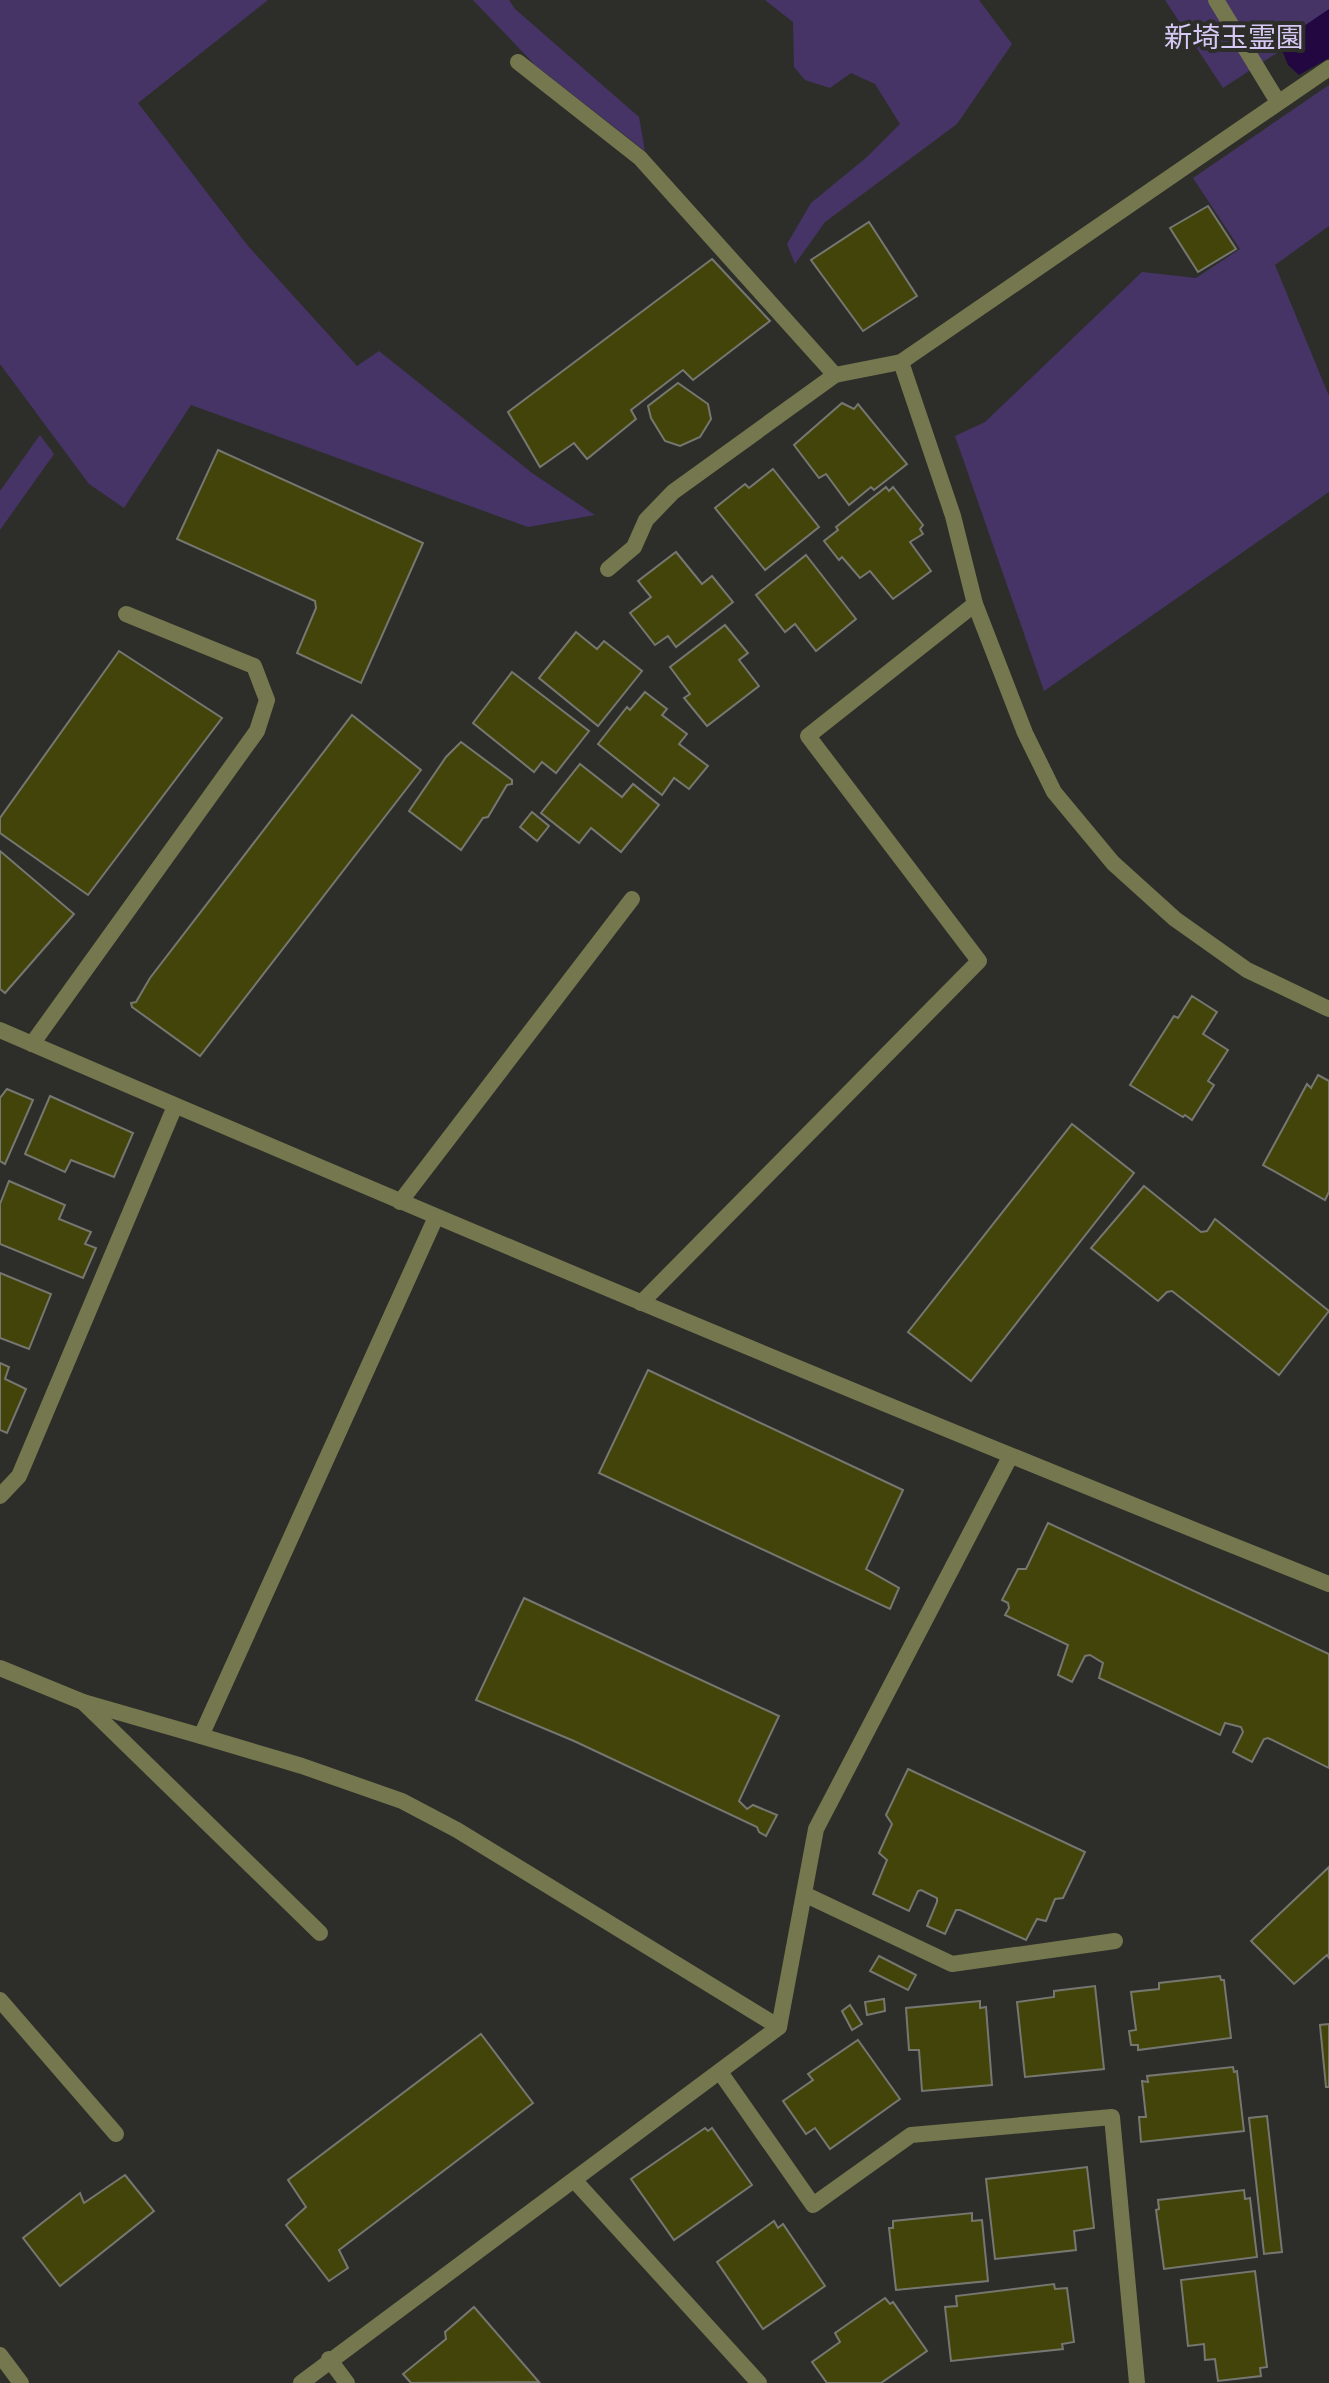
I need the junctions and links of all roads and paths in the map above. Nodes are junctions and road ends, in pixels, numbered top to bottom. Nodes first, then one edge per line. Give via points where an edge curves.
1 (1216, 0) edge
2 (518, 62) dead end
3 (1329, 68) edge
4 (1278, 102) junction
5 (901, 362) junction
6 (835, 375) junction
7 (608, 569) dead end
8 (975, 604) junction
9 (126, 614) dead end
10 (632, 899) dead end
11 (1329, 1009) edge
12 (0, 1030) edge
13 (32, 1044) junction
14 (175, 1106) junction
15 (400, 1202) junction
16 (436, 1217) junction
17 (641, 1303) junction
18 (1010, 1457) junction
19 (0, 1495) edge
20 (1329, 1584) edge
21 (0, 1668) edge
22 (83, 1702) junction
23 (201, 1736) junction
24 (804, 1894) junction
25 (320, 1933) dead end
26 (1115, 1941) dead end
27 (0, 2000) edge
28 (779, 2027) junction
29 (720, 2072) junction
30 (116, 2134) dead end
31 (575, 2181) junction
32 (0, 2355) edge
33 (329, 2359) junction
34 (21, 2383) edge
35 (301, 2383) edge
36 (347, 2383) edge
37 (759, 2383) edge
38 (1137, 2383) edge

1 - 4 street
2 - 6 street via 640,158
3 - 4 street
4 - 5 street
5 - 6 street
5 - 8 street via 953,516
6 - 7 street via 673,492 646,520 634,547
8 - 11 street via 1025,733 1054,792 1083,830 1175,919 1247,970
8 - 17 street via 808,736 979,961
9 - 13 street via 254,666 267,700 257,731
10 - 15 street
12 - 13 street
13 - 14 street
14 - 15 street
14 - 19 street via 19,1476
15 - 16 street
16 - 17 street
16 - 23 street
17 - 18 street
18 - 20 street
18 - 24 street via 816,1829
21 - 22 street
22 - 23 street
22 - 25 street
23 - 28 street via 402,1801
24 - 26 street via 952,1964
24 - 28 street
27 - 30 street
28 - 29 street
29 - 31 street
29 - 38 street via 813,2205 911,2135 1112,2117
31 - 33 street
31 - 37 street
32 - 34 street
33 - 35 street
33 - 36 street

